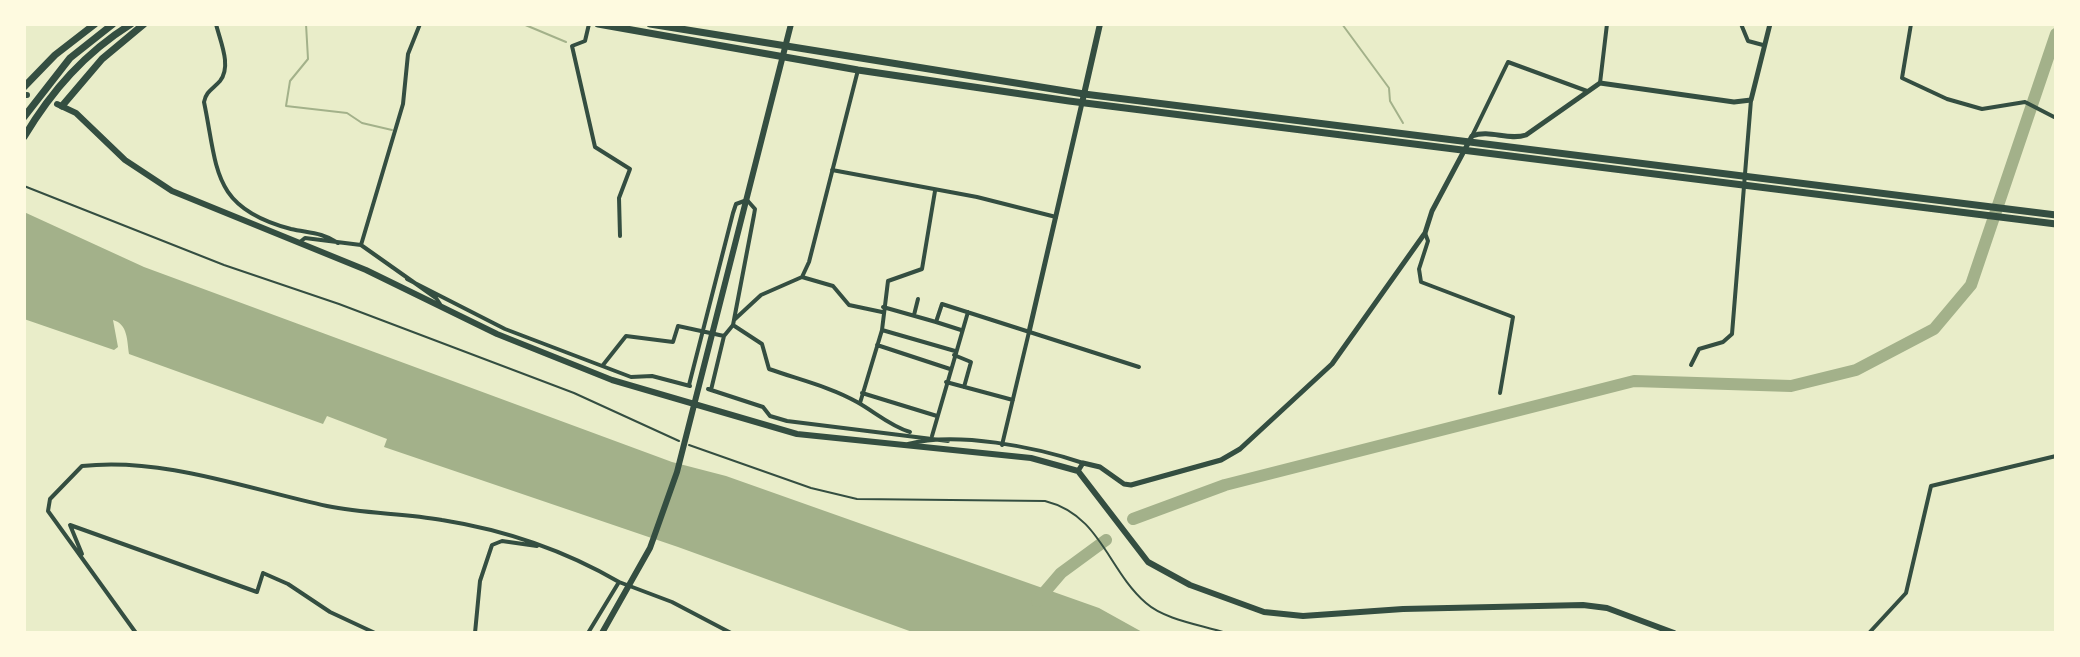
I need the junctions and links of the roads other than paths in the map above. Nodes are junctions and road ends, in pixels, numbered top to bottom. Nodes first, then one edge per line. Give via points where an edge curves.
1 (95, 24) edge
2 (113, 24) edge
3 (131, 24) edge
4 (144, 24) edge
5 (216, 24) edge
6 (420, 24) edge
7 (589, 24) edge
8 (598, 24) edge
9 (650, 24) edge
10 (791, 24) edge
11 (1100, 24) edge
12 (1607, 24) edge
13 (1741, 24) edge
14 (1770, 24) edge
15 (1911, 24) edge
16 (1763, 45) junction
17 (784, 52) junction
18 (858, 70) junction
19 (1600, 83) junction
20 (1587, 91) junction
21 (25, 93) edge
22 (1083, 98) junction
23 (1751, 100) junction
24 (59, 105) joint
25 (24, 117) edge
26 (2056, 118) edge
27 (24, 137) edge
28 (1471, 138) junction
29 (1465, 151) junction
30 (832, 170) junction
31 (1746, 176) junction
32 (1746, 186) junction
33 (935, 191) junction
34 (747, 200) junction
35 (2056, 215) edge
36 (1056, 217) junction
37 (2056, 224) edge
38 (1425, 233) junction
39 (620, 236) dead end
40 (300, 242) junction
41 (338, 243) junction
42 (361, 245) junction
43 (802, 277) junction
44 (407, 279) junction
45 (918, 299) dead end
46 (441, 306) junction
47 (883, 310) junction
48 (968, 312) junction
49 (914, 315) junction
50 (733, 322) junction
51 (936, 322) junction
52 (882, 330) junction
53 (961, 330) junction
54 (704, 331) junction
55 (1029, 332) junction
56 (724, 336) junction
57 (877, 345) junction
58 (954, 353) junction
59 (603, 365) junction
60 (1691, 365) dead end
61 (1139, 367) dead end
62 (950, 369) junction
63 (946, 382) junction
64 (964, 387) junction
65 (862, 393) junction
66 (1500, 393) dead end
67 (1013, 400) junction
68 (860, 403) junction
69 (695, 406) junction
70 (937, 416) junction
71 (921, 436) junction
72 (932, 436) junction
73 (948, 441) junction
74 (1002, 445) junction
75 (902, 446) junction
76 (2056, 456) edge
77 (1083, 463) junction
78 (1078, 471) junction
79 (551, 548) junction
80 (86, 563) junction
81 (619, 582) junction
82 (630, 585) junction
83 (136, 633) edge
84 (375, 633) edge
85 (475, 633) edge
86 (588, 633) edge
87 (602, 633) edge
88 (731, 633) edge
89 (1674, 633) edge
90 (1869, 633) edge

1 - 21 highway via 55,55
2 - 25 highway via 70,58
3 - 27 highway via 76,66
4 - 24 highway
5 - 41 street via 226,61 222,79 204,102 216,170 236,203 254,215
6 - 42 street via 408,54 403,104
7 - 39 street via 585,41 572,46 595,147 630,169 619,198
8 - 17 highway
9 - 17 highway
10 - 17 main road
11 - 22 main road
12 - 19 street
13 - 16 street via 1748,41
14 - 16 street
15 - 26 street via 1902,78 1982,109 2025,102
16 - 23 street
17 - 18 highway
17 - 22 highway
17 - 34 main road
18 - 22 highway
18 - 30 street
19 - 20 street
19 - 23 street
20 - 28 street via 1526,135 1479,133
20 - 28 street via 1508,62
22 - 28 highway
22 - 29 highway
22 - 36 street
23 - 31 street
24 - 40 main road via 172,191
28 - 29 street
28 - 31 highway
29 - 32 highway
29 - 38 street
30 - 33 street
30 - 43 street
31 - 32 street
31 - 35 highway
32 - 37 highway
32 - 60 street via 1732,334 1699,349
33 - 36 street
33 - 47 street via 922,269 888,281
34 - 50 street via 755,209
34 - 54 street via 736,204
34 - 69 main road
36 - 55 street
38 - 66 street via 1421,282 1513,317
38 - 77 street via 1332,364 1240,449 1221,460 1131,485
40 - 41 street via 305,238
40 - 46 main road
41 - 42 street
42 - 44 street
43 - 47 street via 833,286 849,305
43 - 50 street via 761,295
44 - 46 street
44 - 59 street via 505,329
45 - 49 street
46 - 69 main road via 612,380
47 - 49 street
47 - 52 street
48 - 51 street via 942,304
48 - 53 street
48 - 55 street
49 - 51 street
50 - 56 street
50 - 68 street via 762,344 769,369
51 - 53 street
52 - 57 street
52 - 58 street
53 - 58 street
54 - 56 street
54 - 59 street via 678,326 673,342 626,336
54 - 59 street via 690,386 658,377 631,377
55 - 61 street
55 - 67 street
56 - 71 street via 709,390 763,407 770,416 787,421
57 - 62 street
57 - 65 street
58 - 62 street
58 - 64 street via 971,362
62 - 63 street
63 - 64 street
63 - 70 street
64 - 67 street
65 - 68 street
65 - 70 street
67 - 74 street
68 - 71 street via 892,427
69 - 75 main road via 797,434
69 - 82 main road via 650,548
70 - 72 street
71 - 72 street
72 - 73 street
73 - 74 street
73 - 75 street
74 - 77 street
75 - 78 main road via 1031,458
76 - 90 street via 1931,486 1910,584
77 - 78 street
78 - 89 main road via 1148,562 1190,585 1264,612 1303,616 1583,605 1617,611
79 - 80 street via 441,519 352,511 162,468 112,464 82,466 50,499 48,511
79 - 81 street
79 - 85 street via 495,541 480,581
80 - 83 street
80 - 84 street via 70,525 257,592 263,573
81 - 82 street
81 - 86 street
82 - 87 main road
82 - 88 street

